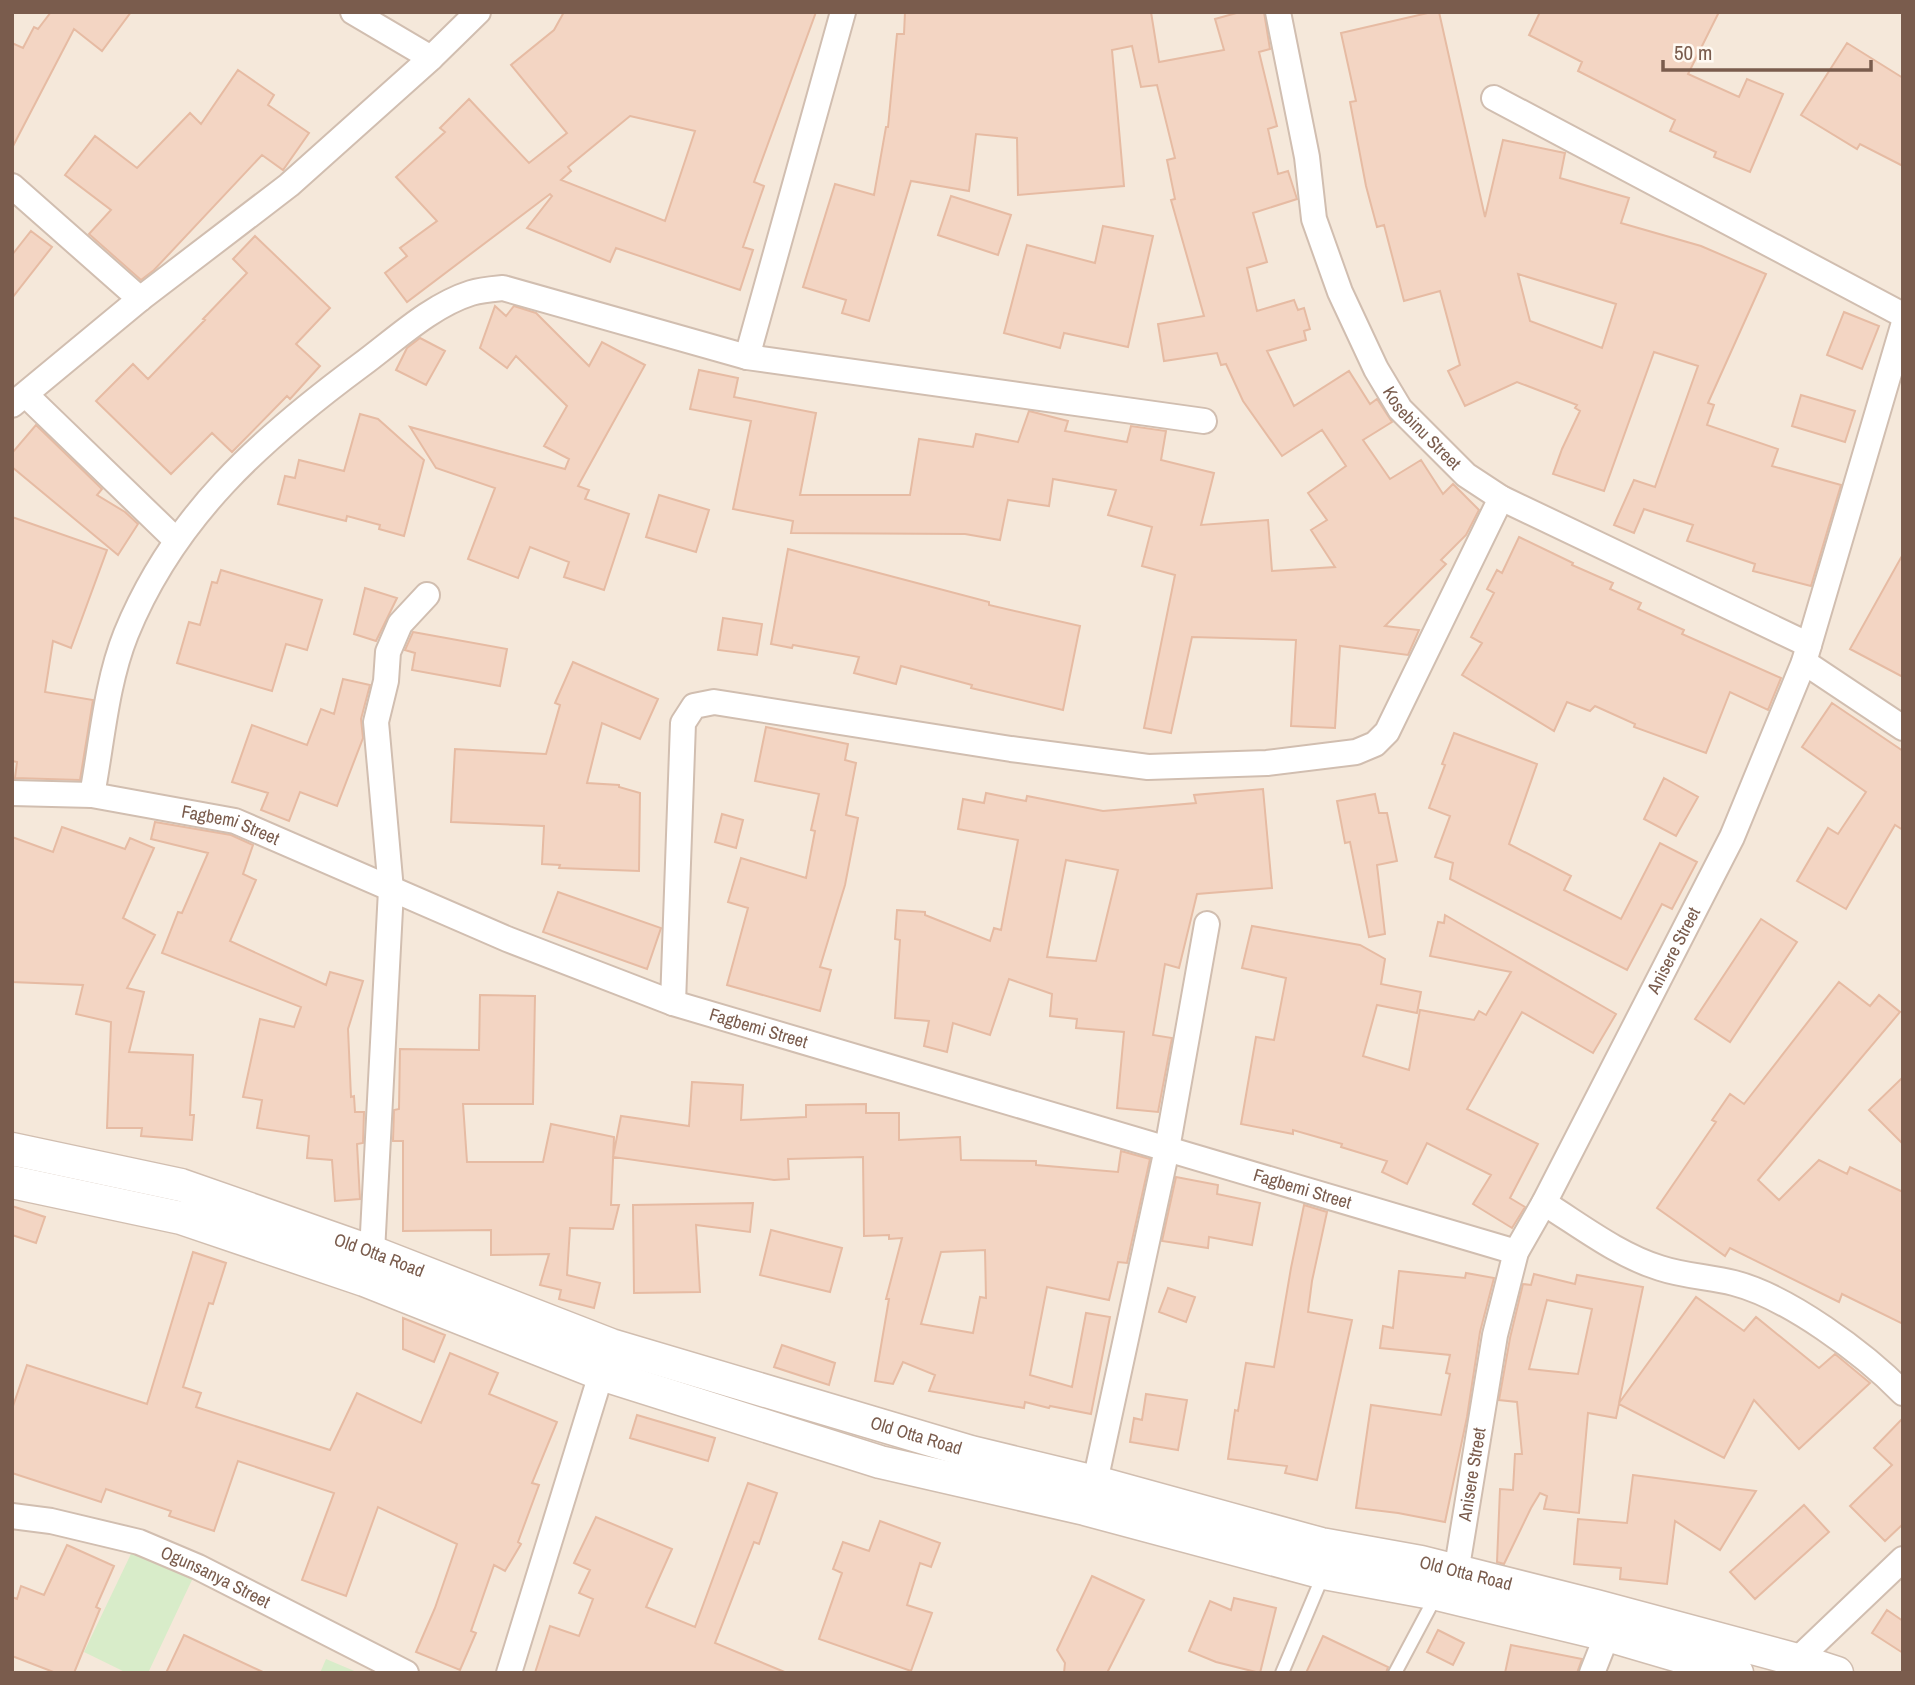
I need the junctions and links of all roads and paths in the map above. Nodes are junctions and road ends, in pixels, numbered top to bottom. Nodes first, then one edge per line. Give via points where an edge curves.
1 (353, 12) edge
2 (478, 12) edge
3 (843, 12) edge
4 (1278, 12) edge
5 (431, 58) junction
6 (1494, 97) dead end
7 (12, 186) edge
8 (140, 299) junction
9 (1903, 315) edge
10 (1903, 326) edge
11 (747, 357) junction
12 (19, 400) edge
13 (1204, 421) dead end
14 (1501, 498) junction
15 (176, 540) junction
16 (427, 595) dead end
17 (1806, 653) junction
18 (1903, 728) edge
19 (12, 793) edge
20 (92, 795) junction
21 (391, 890) junction
22 (1208, 924) dead end
23 (673, 1003) junction
24 (12, 1149) edge
25 (1167, 1149) junction
26 (12, 1182) edge
27 (1544, 1203) junction
28 (372, 1252) junction
29 (1516, 1252) junction
30 (601, 1374) junction
31 (1903, 1393) edge
32 (971, 1452) junction
33 (962, 1482) junction
34 (1095, 1482) junction
35 (12, 1516) edge
36 (1903, 1559) edge
37 (1324, 1573) junction
38 (1446, 1583) junction
39 (1607, 1635) junction
40 (1797, 1660) junction
41 (406, 1673) edge
42 (509, 1673) edge
43 (1282, 1673) edge
44 (1395, 1673) edge
45 (1592, 1673) edge
46 (1737, 1673) edge
47 (1837, 1673) edge

1 - 5 street
2 - 5 street
3 - 11 street
4 - 14 street, Kosebinu Street via 1307,157 1314,219 1340,292 1400,409 1466,475
5 - 8 street via 289,185
6 - 9 street
7 - 8 street
8 - 12 street
10 - 17 street, Anisere Street
11 - 13 street
11 - 15 street via 503,288 473,292 444,304 309,404 232,473
12 - 15 street
14 - 17 street, Kosebinu Street
14 - 23 street via 1387,732 1375,744 1356,752 1267,762 1148,767 714,702 694,706 683,723
15 - 20 street via 126,635
16 - 21 street via 400,624 388,652 376,722
17 - 18 street, Kosebinu Street
17 - 27 street, Anisere Street via 1732,836
19 - 20 street, Fagbemi Street
20 - 21 street, Fagbemi Street via 235,821
21 - 23 street, Fagbemi Street
21 - 28 street
22 - 25 street
23 - 25 street, Fagbemi Street
24 - 28 street, Old Otta Road via 181,1185
25 - 29 street, Fagbemi Street
25 - 34 street
26 - 30 street, Old Otta Road via 181,1218 364,1280
27 - 29 street, Anisere Street
27 - 31 street via 1630,1256 1661,1269 1735,1283 1770,1297 1870,1362
28 - 32 street, Old Otta Road via 611,1345
29 - 38 street, Anisere Street via 1494,1335
30 - 33 street, Old Otta Road via 880,1462
30 - 42 street
32 - 33 street
32 - 34 street, Old Otta Road
33 - 37 street, Old Otta Road via 1085,1509
34 - 38 street, Old Otta Road via 1321,1544 1421,1562
35 - 41 street, Ogunsanya Street via 139,1542 198,1567
36 - 40 street
37 - 38 street, Old Otta Road
37 - 43 lane
38 - 39 street, Old Otta Road
38 - 40 street, Old Otta Road via 1596,1606
38 - 44 lane
39 - 45 street
39 - 46 street, Old Otta Road
40 - 47 street, Old Otta Road

